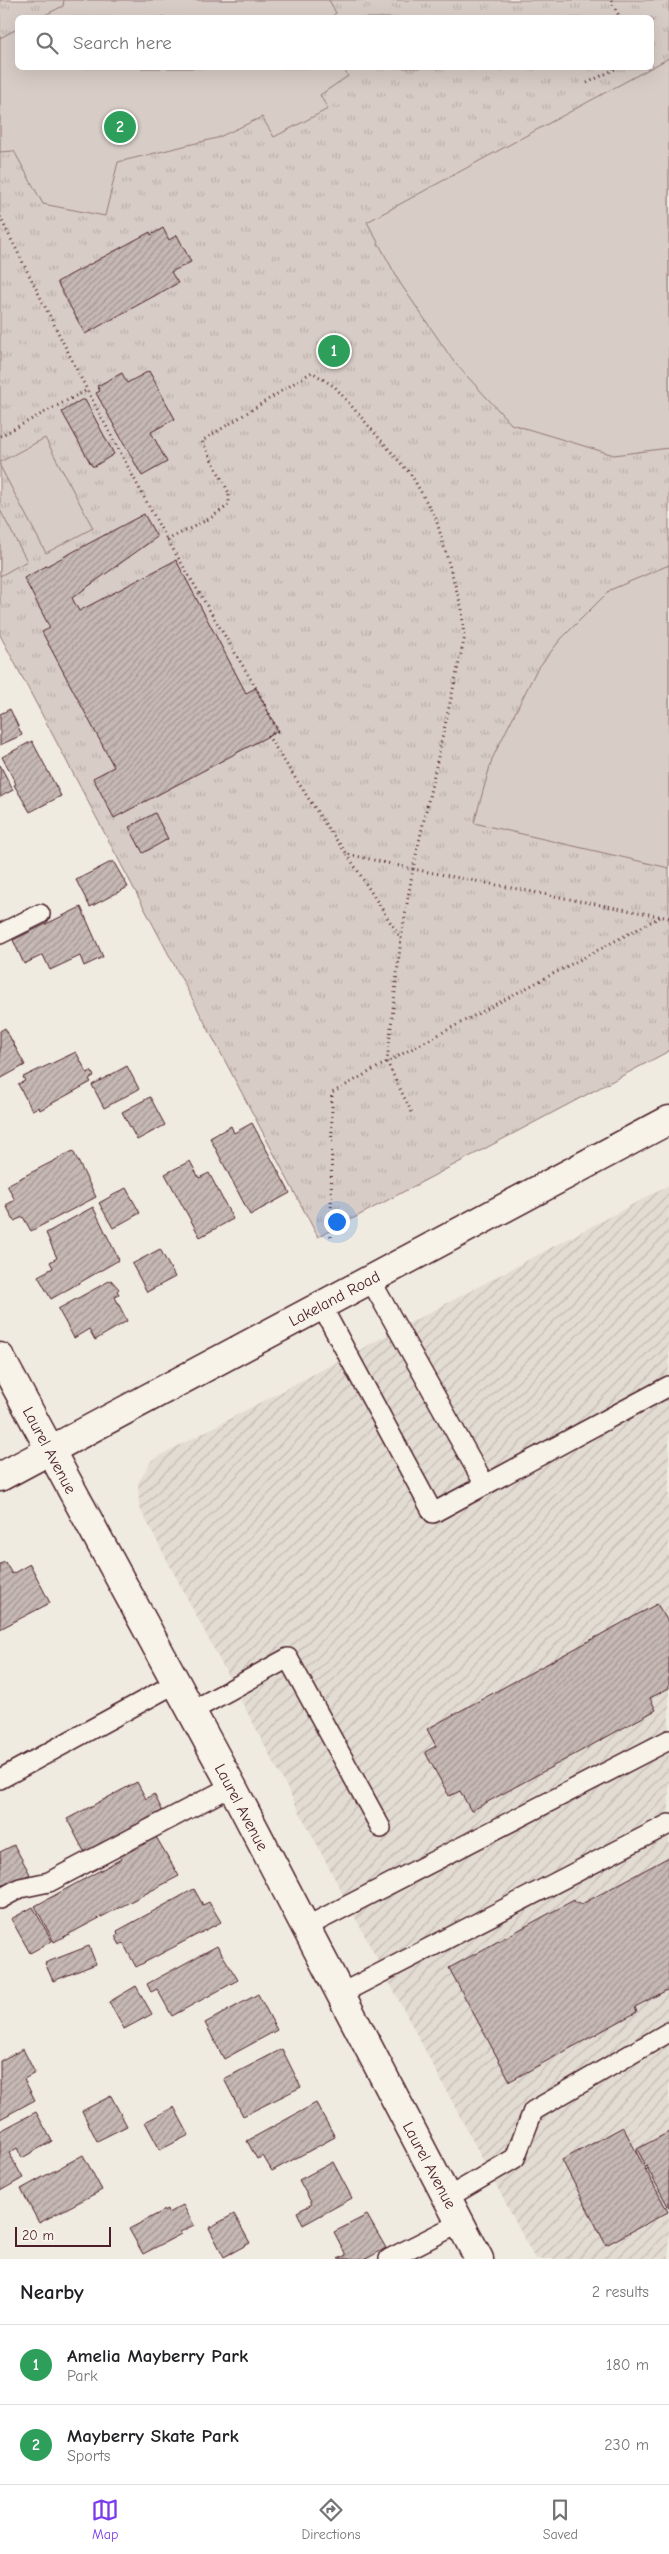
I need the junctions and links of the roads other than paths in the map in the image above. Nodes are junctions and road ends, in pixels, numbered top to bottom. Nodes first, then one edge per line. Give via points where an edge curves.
1 (40, 914) dead end
2 (0, 934) edge
3 (669, 1120) edge
4 (370, 1279) junction
5 (321, 1305) junction
6 (0, 1357) edge
7 (669, 1386) edge
8 (49, 1450) junction
9 (0, 1477) edge
10 (485, 1485) junction
11 (176, 1683) junction
12 (190, 1712) junction
13 (669, 1740) edge
14 (0, 1779) edge
15 (232, 1786) junction
16 (669, 1824) edge
17 (381, 1828) dead end
18 (0, 1899) edge
19 (304, 1928) junction
20 (340, 1994) junction
21 (669, 2032) edge
22 (447, 2198) junction
23 (460, 2222) junction
24 (389, 2259) edge
25 (479, 2259) edge

1 - 2 lane
3 - 4 street, Lakeland Road
4 - 5 street, Lakeland Road
4 - 10 lane
5 - 8 street, Lakeland Road
5 - 10 lane via 433,1513
6 - 8 street, Laurel Avenue
7 - 10 lane
8 - 9 street, Lakeland Road
8 - 11 street, Laurel Avenue
11 - 12 street, Laurel Avenue
11 - 14 lane
12 - 15 street, Laurel Avenue
12 - 17 lane via 288,1658
13 - 19 lane
15 - 18 lane via 49,1882 20,1888
15 - 19 street, Laurel Avenue
16 - 20 lane
19 - 20 street, Laurel Avenue
20 - 22 street, Laurel Avenue
21 - 22 lane via 533,2111 515,2158
22 - 23 street, Laurel Avenue
23 - 24 lane
23 - 25 street, Laurel Avenue

